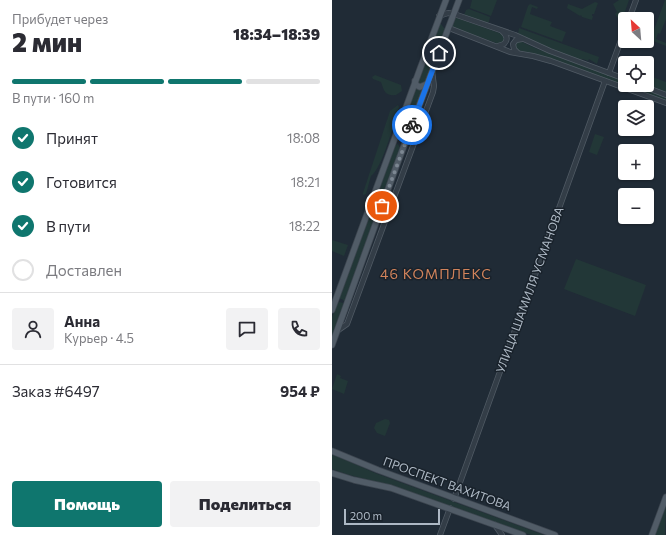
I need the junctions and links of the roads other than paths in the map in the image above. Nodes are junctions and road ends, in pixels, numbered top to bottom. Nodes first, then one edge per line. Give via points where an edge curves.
1 (446, 0) edge
2 (459, 0) edge
3 (636, 0) edge
4 (632, 12) edge
5 (454, 14) junction
6 (439, 16) junction
7 (449, 28) junction
8 (501, 30) junction
9 (524, 39) junction
10 (496, 47) junction
11 (618, 48) edge
12 (518, 53) junction
13 (432, 70) junction
14 (609, 73) junction
15 (618, 76) edge
16 (415, 81) junction
17 (605, 81) junction
18 (427, 84) junction
19 (654, 90) edge
20 (666, 94) edge
21 (666, 103) edge
22 (393, 144) junction
23 (403, 150) junction
24 (333, 307) edge
25 (345, 307) junction
26 (337, 331) junction
27 (332, 345) edge
28 (332, 451) edge
29 (332, 473) edge
30 (666, 496) edge
31 (454, 499) junction
32 (450, 508) junction
33 (494, 524) junction
34 (440, 535) edge
35 (502, 535) edge
36 (523, 535) edge
37 (553, 535) edge
38 (652, 535) edge

1 - 6 main road
2 - 5 main road
3 - 4 street
5 - 6 street
5 - 7 main road
5 - 8 street
6 - 16 main road
7 - 10 street
7 - 13 main road
8 - 9 street
8 - 10 street via 507,40
9 - 12 street via 516,40 513,44
9 - 14 street
10 - 12 street
11 - 14 street
12 - 17 street via 551,61
13 - 18 main road
13 - 26 street via 433,92 347,324
14 - 15 street
16 - 18 main road via 420,87
16 - 22 main road
17 - 21 street
17 - 31 street, УЛИЦА ШАМИЛЯ УСМАНОВА
18 - 23 main road
19 - 20 street
22 - 23 main road via 398,142
22 - 24 main road
23 - 25 main road
24 - 25 main road via 340,301 344,302
25 - 26 main road
26 - 27 main road
28 - 31 main road, ПРОСПЕКТ ВАХИТОВА
29 - 32 main road, ПРОСПЕКТ ВАХИТОВА via 391,488
30 - 38 main road
31 - 37 main road, ПРОСПЕКТ ВАХИТОВА
32 - 33 main road, ПРОСПЕКТ ВАХИТОВА
32 - 34 street
33 - 35 street
33 - 36 main road, ПРОСПЕКТ ВАХИТОВА

